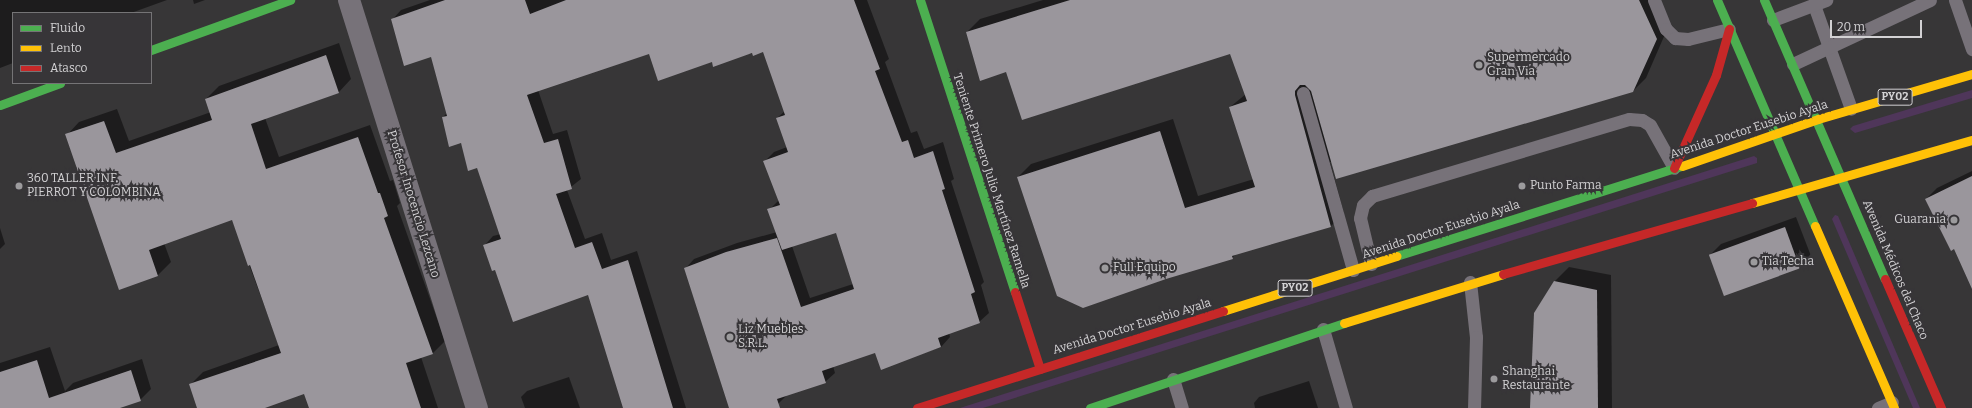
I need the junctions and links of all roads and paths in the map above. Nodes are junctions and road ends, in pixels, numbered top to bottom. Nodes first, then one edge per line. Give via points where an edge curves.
1 (290, 0) edge
2 (349, 0) edge
3 (920, 0) edge
4 (1654, 0) edge
5 (1716, 0) edge
6 (1764, 0) edge
7 (1930, 0) edge
8 (1955, 0) edge
9 (1820, 2) edge
10 (1773, 20) junction
11 (1729, 29) junction
12 (1829, 46) junction
13 (1972, 49) edge
14 (152, 50) edge
15 (1793, 64) junction
16 (1972, 74) edge
17 (57, 84) edge
18 (1302, 93) dead end
19 (0, 105) edge
20 (1851, 110) junction
21 (1818, 120) junction
22 (1776, 136) junction
23 (1972, 140) edge
24 (1674, 168) junction
25 (1843, 177) junction
26 (1798, 189) junction
27 (1371, 264) junction
28 (1353, 270) junction
29 (1470, 282) junction
30 (1323, 329) junction
31 (1040, 369) junction
32 (1173, 380) junction
33 (1893, 405) edge
34 (1096, 407) edge
35 (477, 408) edge
36 (917, 408) edge
37 (1182, 408) edge
38 (1346, 408) edge
39 (1474, 408) edge
40 (1878, 408) edge
41 (1941, 408) edge

1 - 14 main road
2 - 35 street, Profesor Inocencio Lezcano
3 - 31 main road, Teniente Primero Julio Martínez Ramella
4 - 11 lane via 1666,29 1675,38 1688,39
5 - 11 main road
6 - 10 main road, Avenida Médicos del Chaco
7 - 12 lane
8 - 13 lane
9 - 10 lane
9 - 12 lane
10 - 15 main road, Avenida Médicos del Chaco
11 - 22 main road
11 - 24 main road via 1716,76 1690,138
12 - 15 lane
12 - 20 lane
15 - 21 main road, Avenida Médicos del Chaco
16 - 20 main road, Avenida Doctor Eusebio Ayala / PY02
17 - 19 main road
18 - 28 lane
20 - 21 main road, Avenida Doctor Eusebio Ayala / PY02
21 - 22 main road, Avenida Doctor Eusebio Ayala / PY02
21 - 25 main road, Avenida Médicos del Chaco
22 - 24 main road, Avenida Doctor Eusebio Ayala / PY02
22 - 26 main road
23 - 25 main road
24 - 27 main road, Avenida Doctor Eusebio Ayala / PY02
24 - 27 lane via 1650,125 1642,120 1630,119 1372,196 1363,205 1360,218
25 - 26 main road
25 - 41 main road, Avenida Médicos del Chaco
26 - 29 main road
26 - 33 main road
27 - 28 main road, Avenida Doctor Eusebio Ayala / PY02
28 - 31 main road, Avenida Doctor Eusebio Ayala / PY02
29 - 30 main road
29 - 39 lane via 1476,337
30 - 32 main road
30 - 38 lane
31 - 36 main road, Avenida Doctor Eusebio Ayala / PY02
32 - 34 main road
32 - 37 lane
33 - 40 lane

